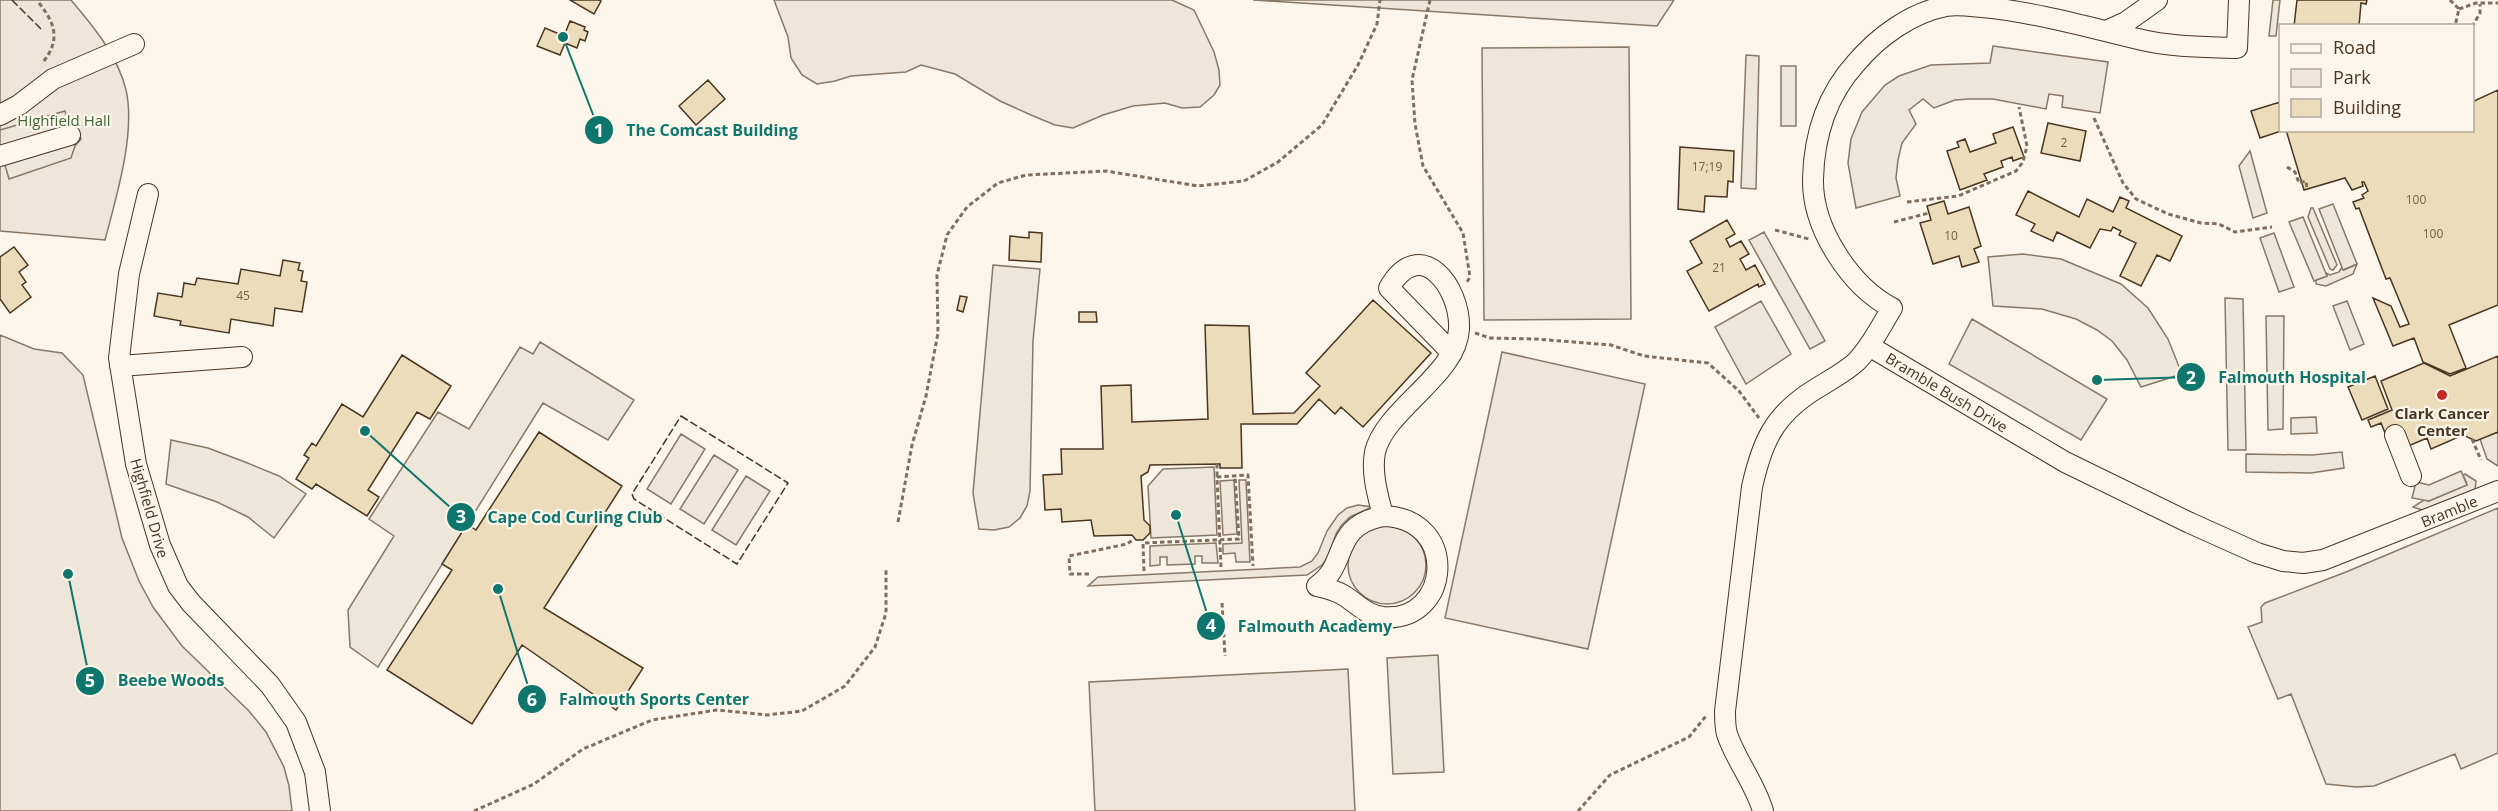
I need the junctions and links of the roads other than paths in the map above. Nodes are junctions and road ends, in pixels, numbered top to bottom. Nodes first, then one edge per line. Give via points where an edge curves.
1 (2157, 0) edge
2 (2239, 0) edge
3 (2106, 31) junction
4 (135, 44) dead end
5 (0, 115) edge
6 (70, 135) dead end
7 (0, 156) edge
8 (148, 194) dead end
9 (1869, 346) junction
10 (1452, 353) junction
11 (242, 357) dead end
12 (120, 366) junction
13 (2395, 435) dead end
14 (2411, 476) dead end
15 (2498, 491) edge
16 (1383, 516) junction
17 (2400, 531) joint
18 (320, 811) edge
19 (1762, 811) edge

1 - 3 street
2 - 3 street, Bramble Bush Drive via 2237,48 2140,40
3 - 9 street, Bramble Bush Drive via 2000,9 1948,6 1900,25 1870,45 1852,66 1822,120 1814,149 1813,182 1819,212 1838,256 1860,286 1892,309
4 - 5 street via 53,79
6 - 7 street
8 - 12 street, Highfield Drive via 129,273
9 - 17 street, Bramble Bush Drive via 2065,462 2257,553 2283,561 2313,562
9 - 19 street via 1852,366 1794,402 1771,431 1758,460 1725,711 1726,732 1756,790
10 - 10 street via 1459,329 1455,300 1439,272 1428,266 1403,270 1389,288
10 - 16 street via 1383,434 1375,451 1374,468
11 - 12 street
12 - 18 street, Highfield Drive via 136,464 168,567 191,603 249,662 291,714 315,772
13 - 14 street
15 - 17 street, Bramble
16 - 16 street via 1370,518 1350,532 1327,578 1317,586 1345,596 1370,614 1398,616 1412,611 1427,598 1436,581 1438,561 1432,542 1420,527 1402,518

